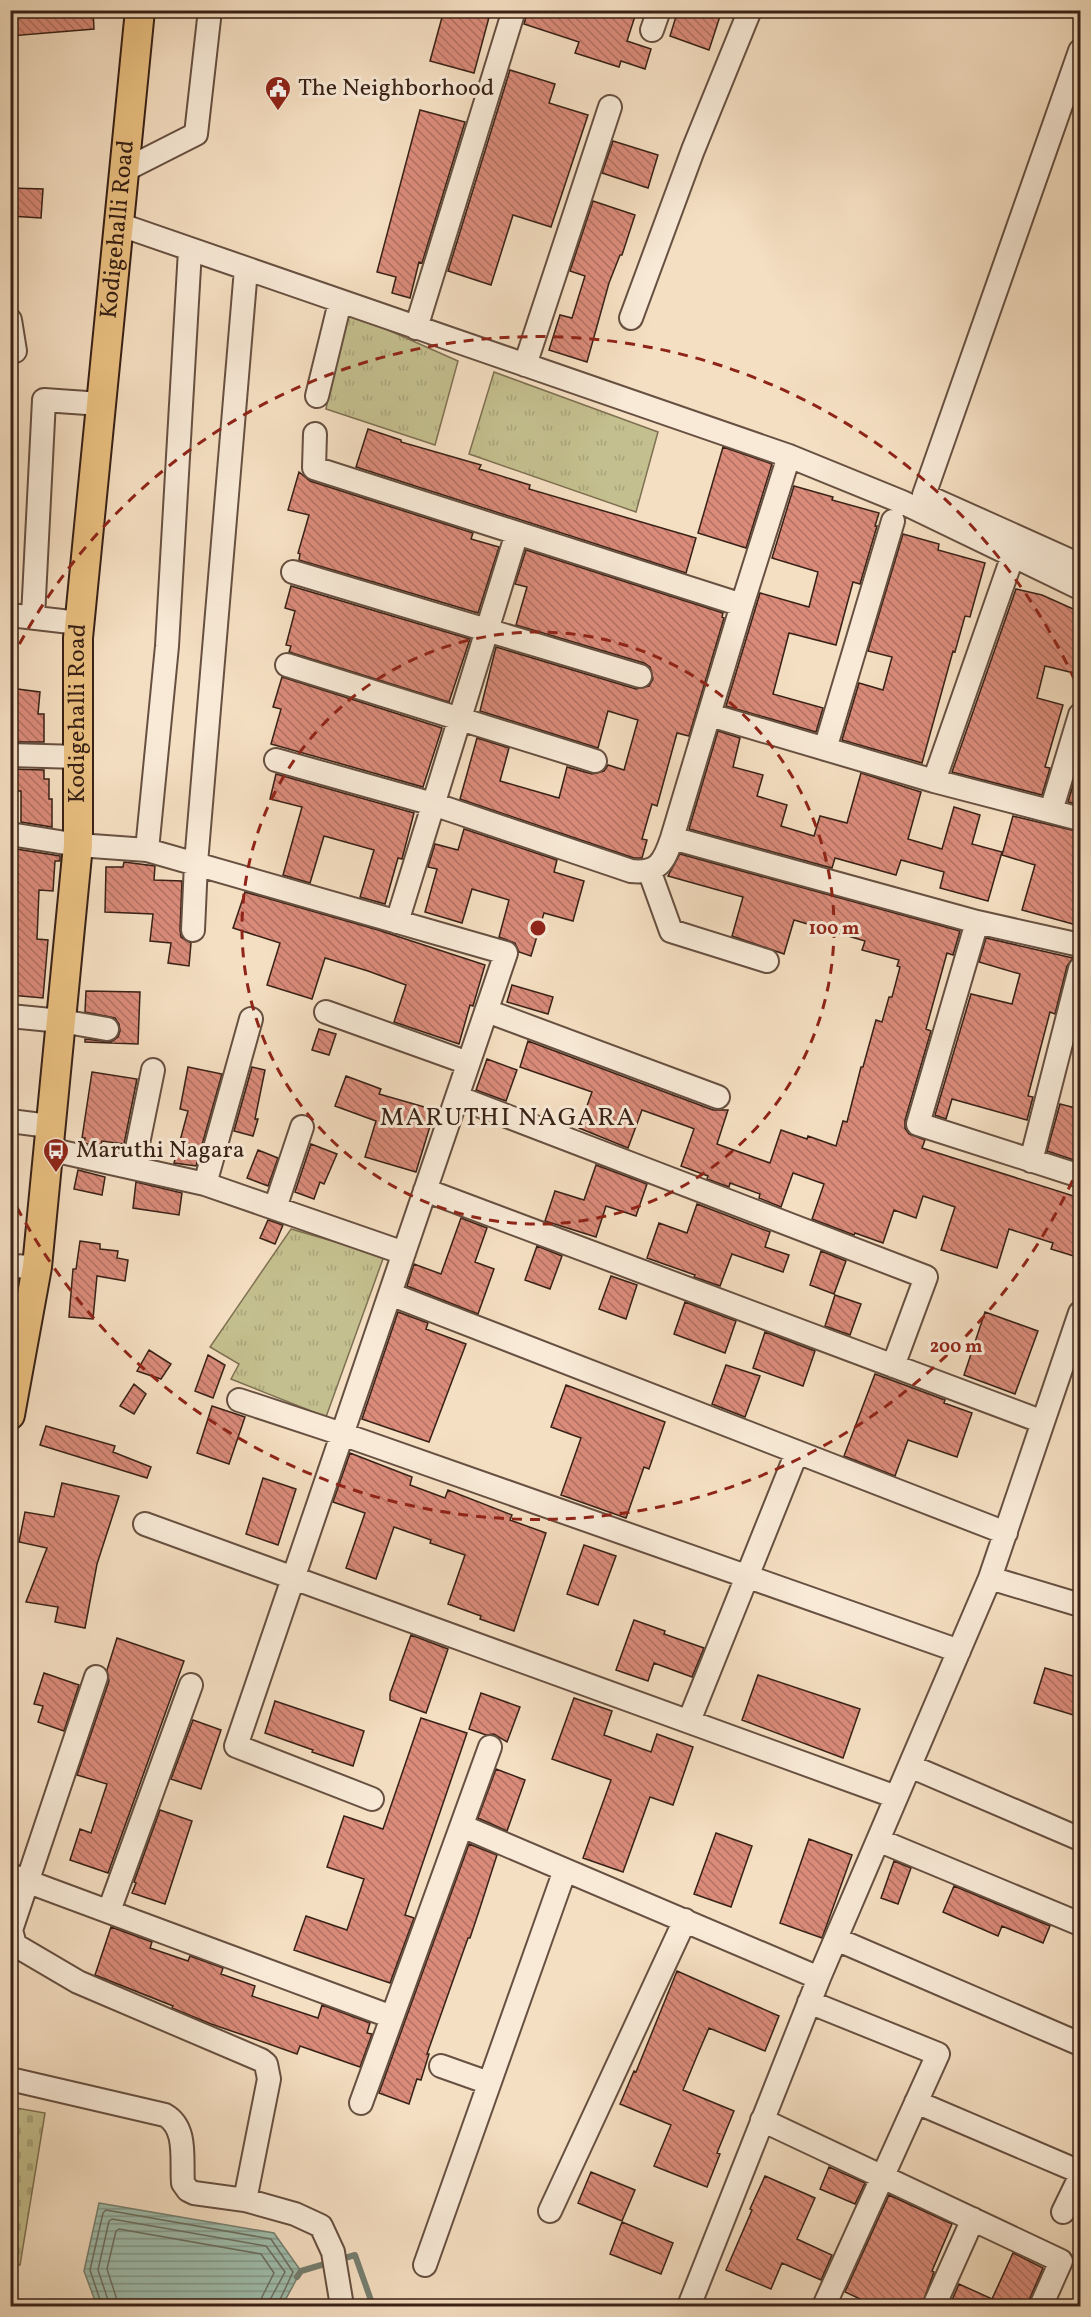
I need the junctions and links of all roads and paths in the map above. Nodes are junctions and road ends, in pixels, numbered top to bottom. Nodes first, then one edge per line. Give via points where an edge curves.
1 (140, 10) edge
2 (210, 10) edge
3 (514, 10) edge
4 (750, 10) edge
5 (1080, 51) edge
6 (609, 107) dead end
7 (123, 171) junction
8 (118, 224) junction
9 (190, 250) junction
10 (246, 269) junction
11 (340, 302) junction
12 (631, 318) dead end
13 (10, 320) edge
14 (416, 328) junction
15 (15, 351) dead end
16 (525, 365) junction
17 (316, 396) dead end
18 (101, 404) junction
19 (315, 434) dead end
20 (789, 456) junction
21 (893, 521) dead end
22 (517, 533) junction
23 (1013, 555) junction
24 (1080, 565) edge
25 (293, 572) dead end
26 (1080, 588) edge
27 (742, 605) junction
28 (22, 616) edge
29 (79, 623) junction
30 (487, 630) junction
31 (287, 665) dead end
32 (640, 676) dead end
33 (710, 714) junction
34 (1080, 715) edge
35 (459, 719) junction
36 (825, 749) junction
37 (10, 755) edge
38 (78, 757) junction
39 (276, 760) dead end
40 (595, 761) dead end
41 (934, 781) junction
42 (433, 804) junction
43 (1051, 811) junction
44 (1080, 819) edge
45 (10, 834) edge
46 (672, 838) junction
47 (78, 844) junction
48 (147, 850) junction
49 (196, 863) junction
50 (650, 870) junction
51 (396, 922) junction
52 (977, 922) junction
53 (193, 930) dead end
54 (1080, 945) edge
55 (767, 961) dead end
56 (1080, 969) edge
57 (487, 1011) junction
58 (326, 1012) dead end
59 (10, 1016) edge
60 (251, 1019) dead end
61 (61, 1021) junction
62 (107, 1029) dead end
63 (468, 1063) junction
64 (153, 1070) dead end
65 (457, 1096) junction
66 (718, 1097) dead end
67 (10, 1121) edge
68 (302, 1127) dead end
69 (49, 1138) junction
70 (1031, 1161) junction
71 (134, 1168) junction
72 (1080, 1176) edge
73 (205, 1184) junction
74 (425, 1190) junction
75 (275, 1208) junction
76 (404, 1253) junction
77 (24, 1266) edge
78 (390, 1294) junction
79 (1078, 1325) edge
80 (893, 1366) junction
81 (238, 1400) dead end
82 (10, 1415) edge
83 (1044, 1422) junction
84 (342, 1434) junction
85 (797, 1452) junction
86 (145, 1524) dead end
87 (1006, 1533) junction
88 (294, 1576) junction
89 (746, 1576) junction
90 (990, 1578) junction
91 (1080, 1605) edge
92 (959, 1651) junction
93 (96, 1677) dead end
94 (191, 1685) dead end
95 (689, 1722) junction
96 (490, 1747) dead end
97 (910, 1766) junction
98 (897, 1797) junction
99 (372, 1799) dead end
100 (462, 1826) junction
101 (1080, 1839) edge
102 (878, 1840) junction
103 (565, 1870) junction
104 (18, 1878) edge
105 (109, 1911) junction
106 (685, 1920) junction
107 (1080, 1924) edge
108 (11, 1931) edge
109 (836, 1940) junction
110 (819, 1978) junction
111 (809, 2002) junction
112 (392, 2017) junction
113 (1080, 2044) edge
114 (441, 2066) dead end
115 (10, 2079) edge
116 (489, 2084) junction
117 (916, 2102) junction
118 (361, 2103) dead end
119 (762, 2120) junction
120 (1080, 2172) edge
121 (884, 2177) junction
122 (1080, 2177) edge
123 (245, 2200) junction
124 (550, 2211) dead end
125 (1063, 2212) dead end
126 (973, 2219) junction
127 (425, 2265) dead end
128 (342, 2307) edge
129 (689, 2307) edge
130 (824, 2307) edge
131 (934, 2307) edge
132 (1041, 2307) edge

1 - 7 main road, Kodigehalli Road
2 - 7 street via 196,134
3 - 14 street
4 - 12 street
5 - 24 street via 924,495
6 - 16 street
7 - 8 main road, Kodigehalli Road
8 - 9 street
8 - 18 main road, Kodigehalli Road
9 - 10 street
9 - 48 street via 167,646
10 - 11 street
10 - 49 street
11 - 14 street
11 - 17 street
13 - 15 street
14 - 16 street
16 - 20 street
18 - 28 street via 44,400
18 - 29 main road, Kodigehalli Road
19 - 22 street via 314,468
20 - 23 street via 902,502
20 - 27 street
21 - 36 street
22 - 27 street
22 - 30 street
23 - 26 street
23 - 41 street
25 - 30 street
27 - 33 street
28 - 29 street
29 - 38 main road, Kodigehalli Road
30 - 32 street
30 - 35 street
31 - 35 street
33 - 36 street
33 - 46 street
34 - 43 street
35 - 40 street
35 - 42 street
36 - 41 street
37 - 38 street
38 - 47 main road, Kodigehalli Road
39 - 42 street
41 - 43 street
42 - 50 street via 631,871
42 - 51 street
43 - 44 street
45 - 47 street
46 - 50 street via 666,854
46 - 52 street
47 - 48 street
47 - 61 main road, Kodigehalli Road
48 - 49 street
49 - 51 street
49 - 53 street
50 - 55 street via 671,931
51 - 57 street via 506,953
52 - 54 street
52 - 70 street via 918,1124
56 - 70 street
57 - 63 street
57 - 66 street
58 - 63 street
59 - 61 street
60 - 73 street
61 - 62 street
61 - 69 main road, Kodigehalli Road
63 - 65 street
64 - 71 street
65 - 74 street
65 - 80 street via 926,1277
67 - 69 street
68 - 75 street
69 - 71 street
69 - 77 main road, Kodigehalli Road
70 - 72 street
71 - 73 street
73 - 75 street
74 - 76 street
74 - 80 street
75 - 76 street
76 - 78 street
77 - 82 main road, Kodigehalli Road
78 - 84 street
78 - 85 street
79 - 83 street
80 - 83 street
81 - 84 street
83 - 87 street
84 - 88 street
84 - 89 street
85 - 87 street
85 - 89 street
86 - 88 street
87 - 90 street
88 - 95 street
88 - 99 street via 236,1746
89 - 92 street
89 - 95 street
90 - 91 street
90 - 92 street
92 - 97 street
93 - 104 street
94 - 105 street
95 - 98 street
96 - 100 street
97 - 98 street
97 - 101 street
98 - 102 street
100 - 103 street
100 - 112 street
102 - 107 street
102 - 109 street
103 - 106 street
103 - 116 street
104 - 105 street
104 - 108 street
105 - 112 street
106 - 110 street
106 - 124 street
108 - 123 street via 15,1945 78,1982 266,2064 269,2079
109 - 110 street
109 - 113 street
110 - 111 street
111 - 117 street via 938,2054
111 - 119 street
112 - 118 street
114 - 116 street
115 - 123 street via 165,2115 180,2131 183,2183 188,2190
116 - 127 street
117 - 120 street
117 - 121 street
119 - 121 street
119 - 129 street
121 - 126 street
121 - 130 street
122 - 125 street
123 - 128 street via 321,2226 335,2261
126 - 131 street
126 - 132 street via 1061,2261

